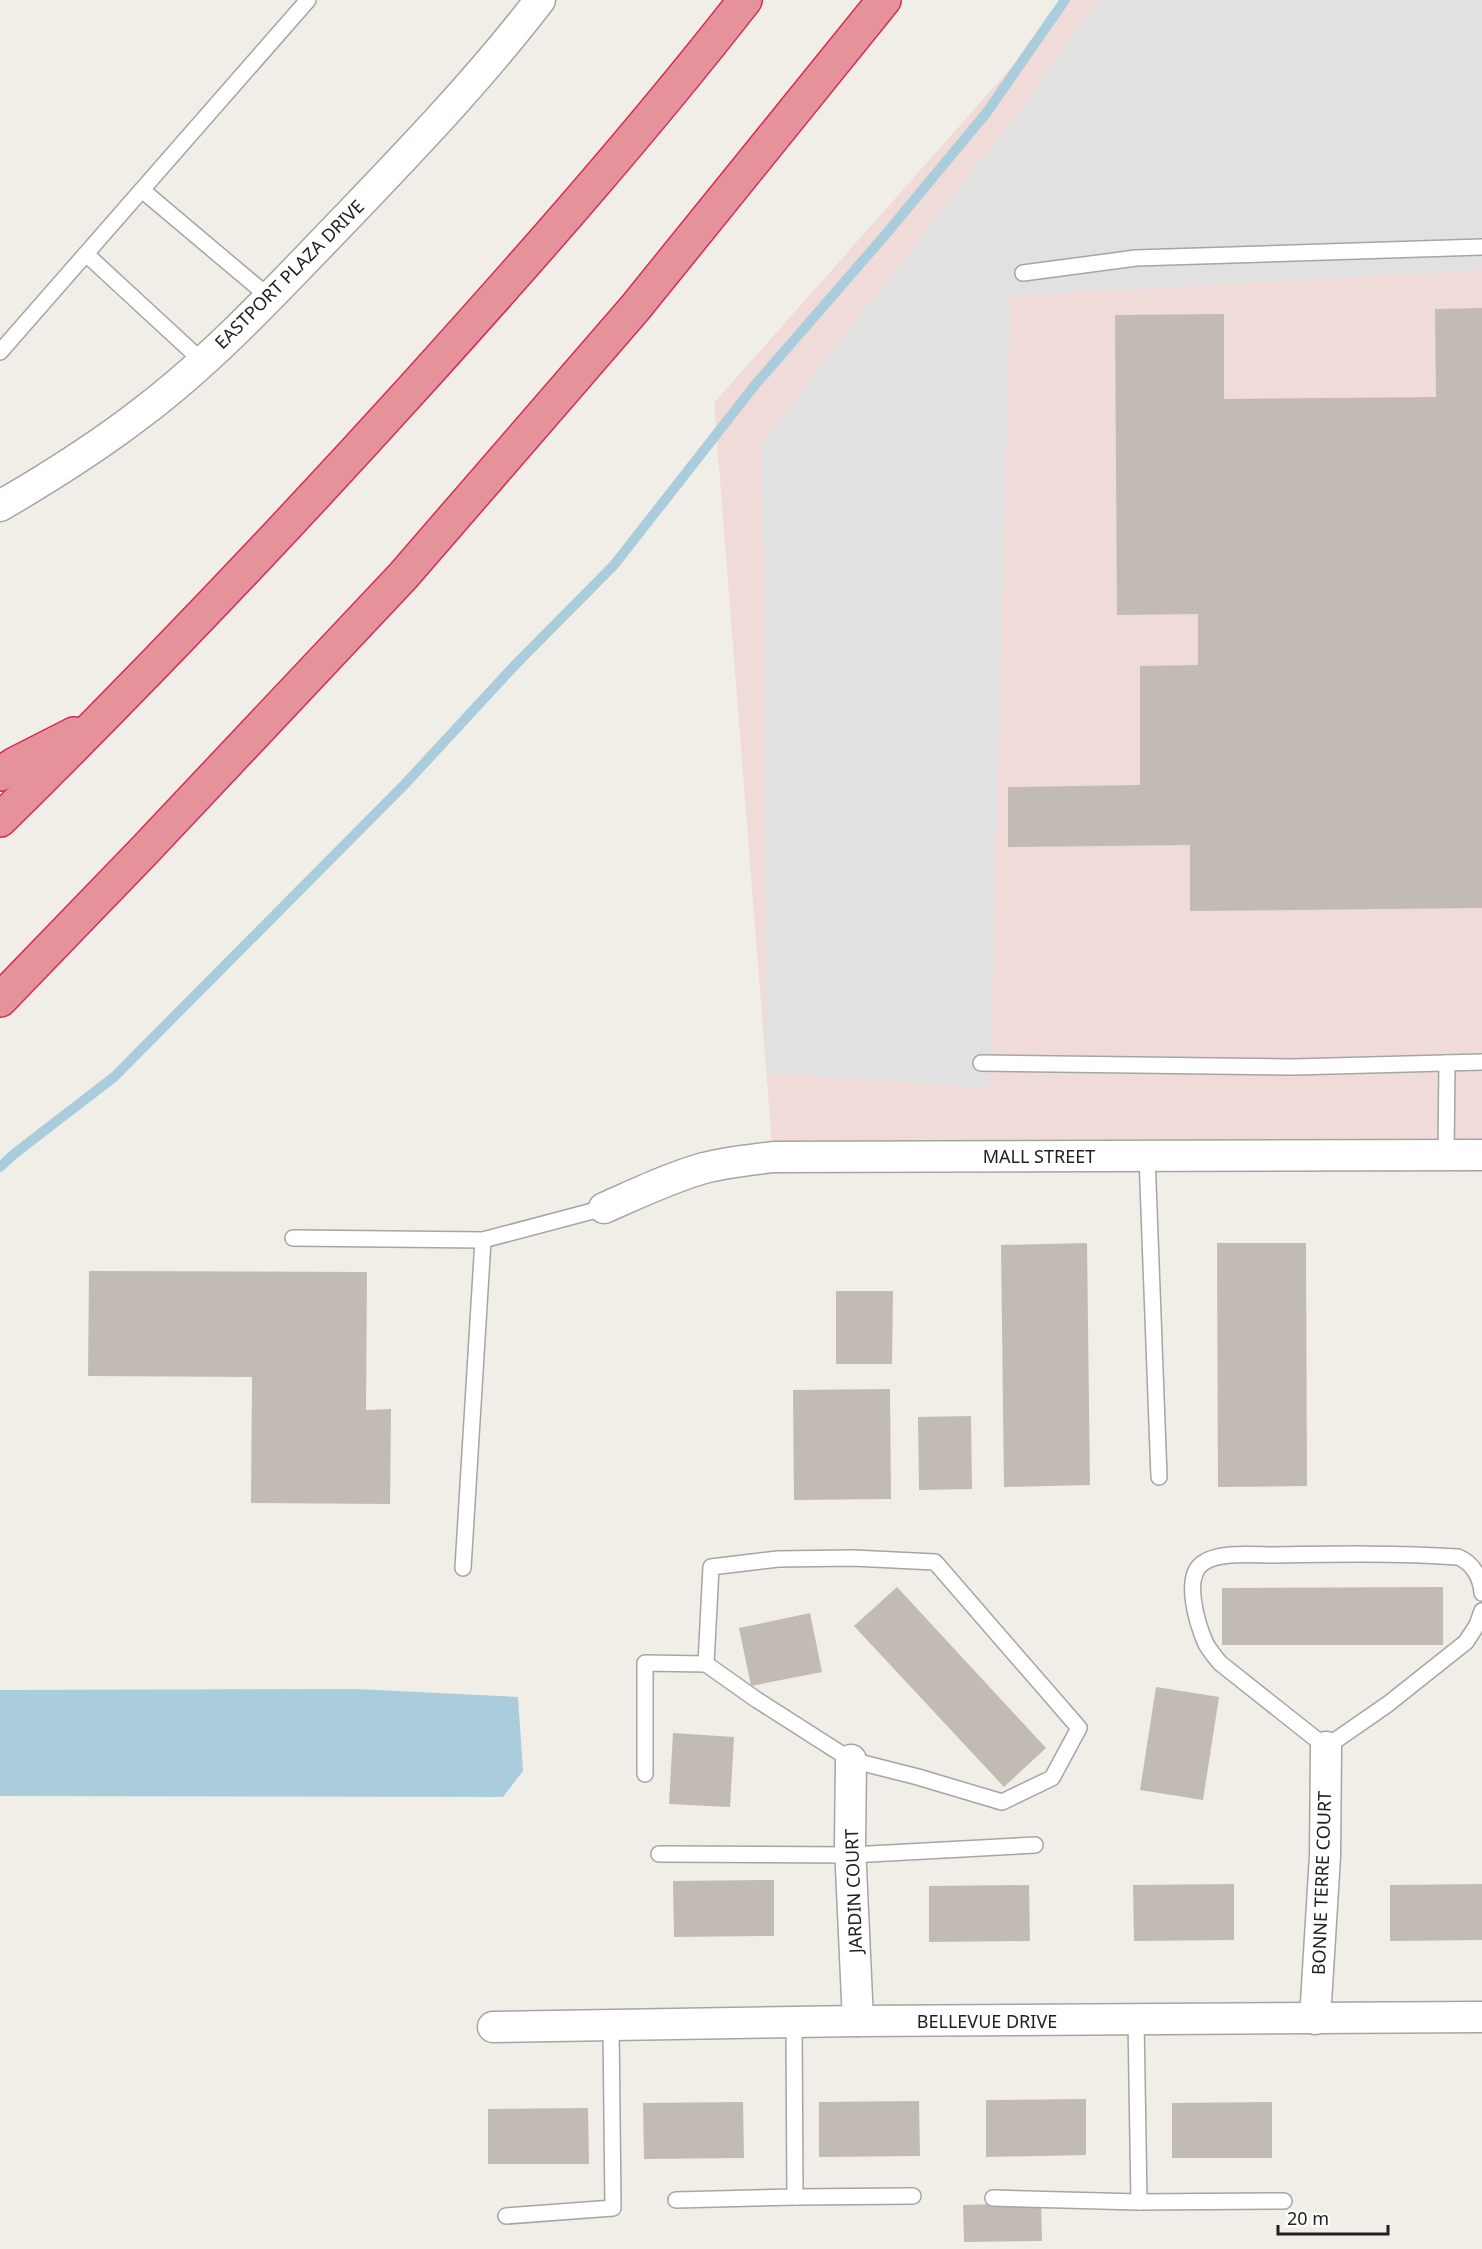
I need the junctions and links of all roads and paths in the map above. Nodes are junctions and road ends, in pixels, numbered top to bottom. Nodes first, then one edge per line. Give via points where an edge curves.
1 (308, 0) edge
2 (540, 0) edge
3 (745, 0) edge
4 (884, 0) edge
5 (142, 190) junction
6 (1482, 247) edge
7 (86, 254) junction
8 (1023, 273) dead end
9 (269, 297) junction
10 (0, 352) edge
11 (202, 361) junction
12 (0, 506) edge
13 (100, 722) junction
14 (0, 774) edge
15 (0, 820) edge
16 (0, 1000) edge
17 (1482, 1062) edge
18 (981, 1063) dead end
19 (1447, 1063) junction
20 (1446, 1155) junction
21 (1482, 1155) edge
22 (1147, 1156) junction
23 (604, 1208) joint
24 (293, 1238) dead end
25 (483, 1240) junction
26 (1159, 1477) dead end
27 (463, 1568) dead end
28 (1482, 1593) edge
29 (1482, 1611) edge
30 (706, 1664) junction
31 (1326, 1747) junction
32 (851, 1760) junction
33 (645, 1773) dead end
34 (1035, 1845) dead end
35 (659, 1854) dead end
36 (851, 1855) junction
37 (1482, 2018) edge
38 (1315, 2019) junction
39 (1136, 2020) junction
40 (858, 2021) junction
41 (794, 2023) junction
42 (611, 2025) junction
43 (493, 2027) dead end
44 (913, 2196) dead end
45 (795, 2197) junction
46 (993, 2198) dead end
47 (676, 2200) dead end
48 (1284, 2201) dead end
49 (1139, 2202) junction
50 (506, 2216) dead end

1 - 5 lane
2 - 9 street, EASTPORT PLAZA DRIVE via 410,152
3 - 13 highway via 500,293 319,492
4 - 16 highway via 635,308 404,576
5 - 7 lane
5 - 9 lane
6 - 8 lane via 1136,258
7 - 10 lane
7 - 11 lane
9 - 11 street, EASTPORT PLAZA DRIVE
11 - 12 street, EASTPORT PLAZA DRIVE via 140,414 59,471
13 - 14 highway
13 - 15 highway
17 - 19 lane
18 - 19 lane via 1294,1067
19 - 20 lane
20 - 21 street, MALL STREET
20 - 22 street, MALL STREET
22 - 23 street, MALL STREET via 773,1157 702,1169
22 - 26 lane
23 - 25 lane
24 - 25 lane
25 - 27 lane
28 - 31 lane via 1470,1564 1458,1557 1252,1555 1215,1557 1201,1564 1195,1574 1192,1598 1208,1647 1220,1663
29 - 31 lane via 1466,1642
30 - 32 lane
30 - 32 lane via 711,1567 778,1559 935,1562 1079,1728 1052,1778 1002,1802
30 - 33 lane via 645,1664
31 - 38 street, BONNE TERRE COURT via 1325,1856
32 - 36 street, JARDIN COURT
34 - 36 lane
35 - 36 lane
36 - 40 street, JARDIN COURT
37 - 38 street, BELLEVUE DRIVE
38 - 39 street, BELLEVUE DRIVE
39 - 40 street, BELLEVUE DRIVE
39 - 49 lane
40 - 41 street, BELLEVUE DRIVE
41 - 42 street, BELLEVUE DRIVE
41 - 45 lane
42 - 43 street, BELLEVUE DRIVE
42 - 50 lane via 613,2208
44 - 45 lane
45 - 47 lane
46 - 49 lane
48 - 49 lane

